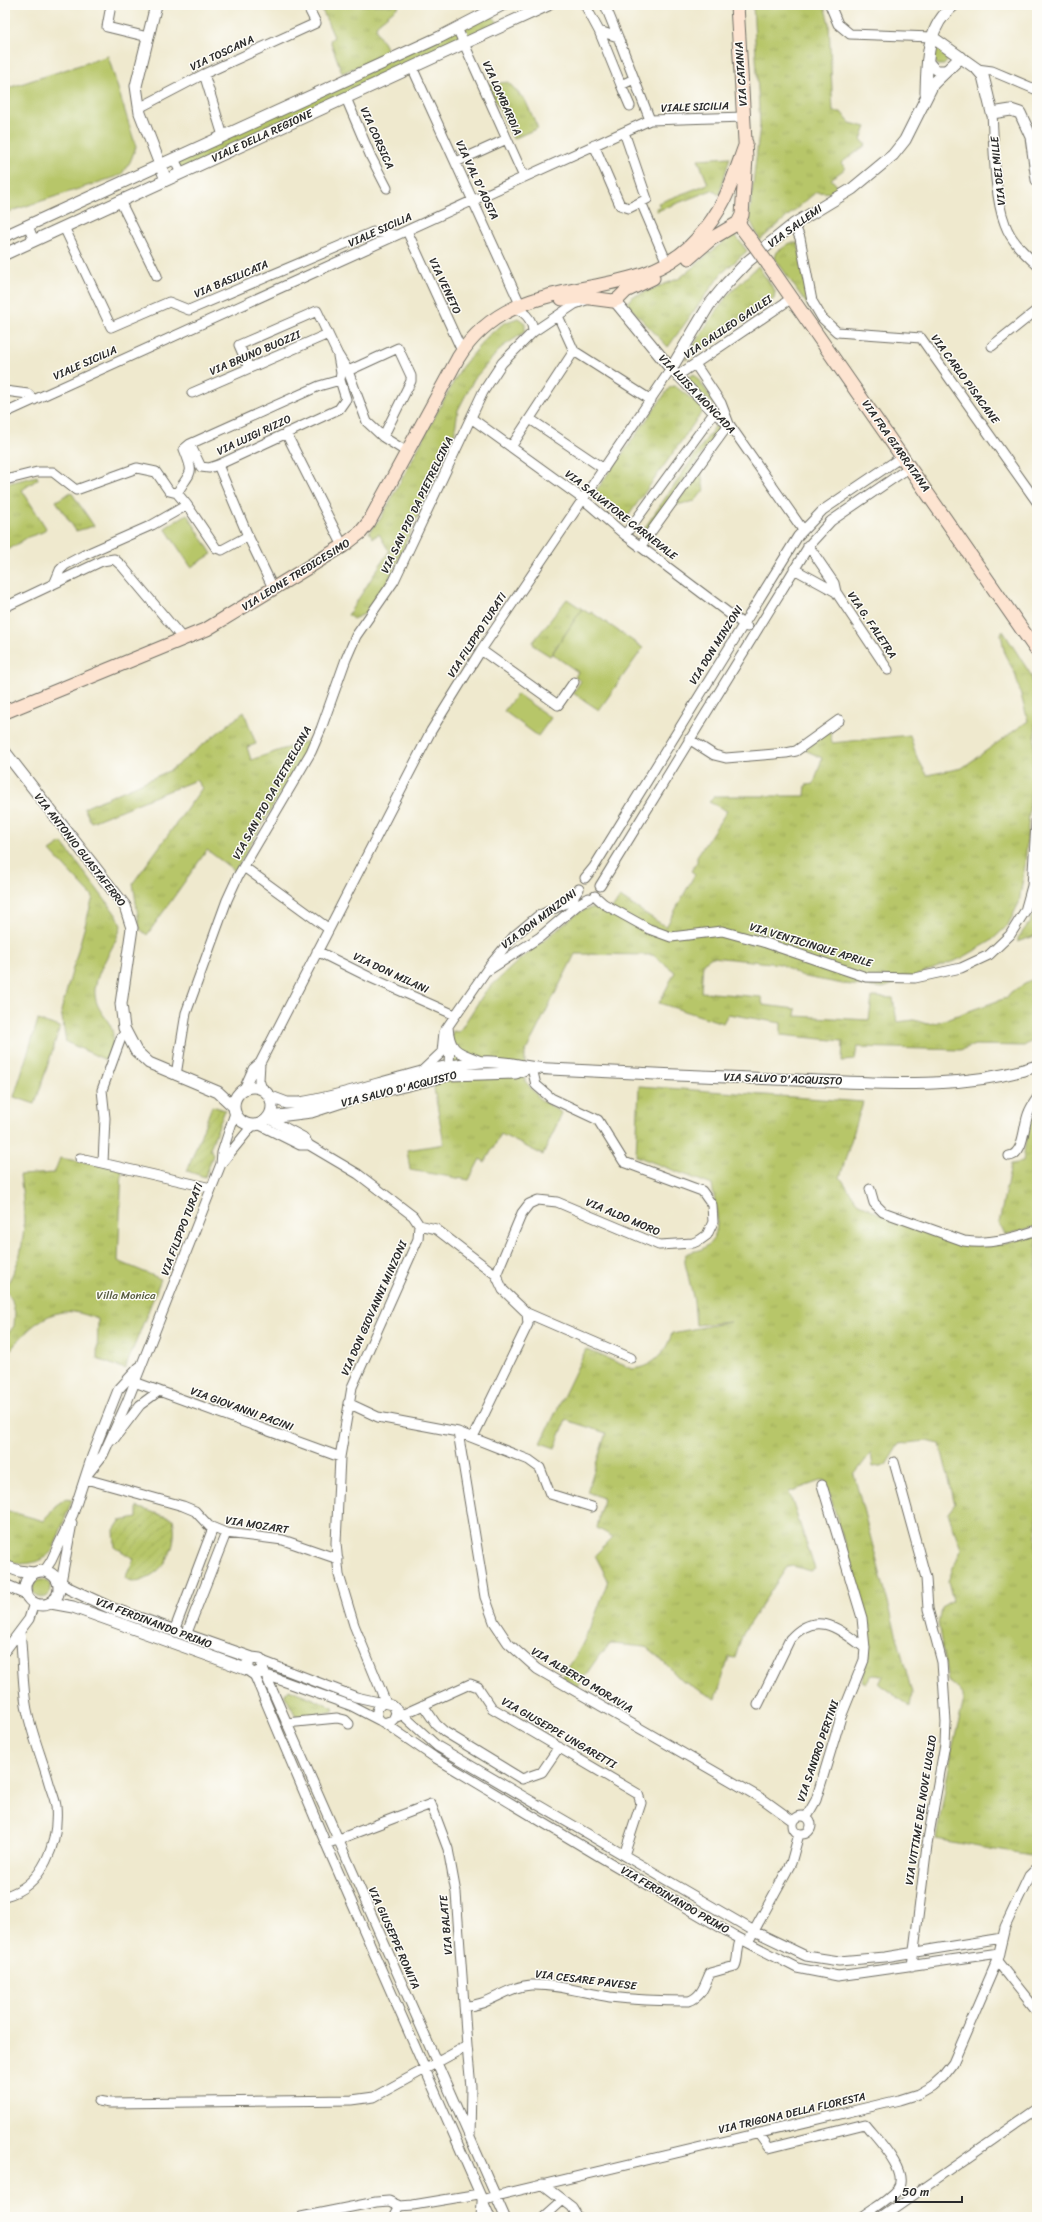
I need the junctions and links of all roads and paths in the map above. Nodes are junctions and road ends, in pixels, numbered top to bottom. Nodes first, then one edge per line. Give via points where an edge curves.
1 (110, 5) edge
2 (156, 5) edge
3 (307, 5) edge
4 (502, 5) edge
5 (507, 5) edge
6 (548, 5) edge
7 (585, 5) edge
8 (605, 5) edge
9 (737, 5) edge
10 (830, 5) edge
11 (954, 5) edge
12 (489, 13) junction
13 (517, 18) junction
14 (499, 26) junction
15 (457, 28) junction
16 (599, 31) junction
17 (148, 37) junction
18 (618, 37) junction
19 (932, 37) junction
20 (464, 43) junction
21 (961, 57) junction
22 (927, 60) junction
23 (412, 67) junction
24 (977, 69) junction
25 (946, 70) junction
26 (204, 74) junction
27 (634, 79) junction
28 (621, 85) junction
29 (1037, 90) edge
30 (926, 94) junction
31 (346, 98) junction
32 (630, 106) dead end
33 (139, 108) junction
34 (992, 113) junction
35 (744, 117) junction
36 (650, 120) junction
37 (624, 132) junction
38 (223, 136) junction
39 (507, 139) junction
40 (746, 143) junction
41 (594, 146) junction
42 (174, 159) junction
43 (456, 162) junction
44 (159, 166) junction
45 (181, 174) junction
46 (524, 177) junction
47 (166, 180) junction
48 (1037, 180) edge
49 (387, 188) dead end
50 (474, 200) junction
51 (120, 201) junction
52 (641, 202) junction
53 (721, 208) junction
54 (737, 220) junction
55 (794, 224) junction
56 (28, 226) junction
57 (64, 227) junction
58 (407, 231) junction
59 (397, 235) junction
60 (5, 236) edge
61 (34, 241) junction
62 (5, 254) edge
63 (668, 263) junction
64 (1037, 265) edge
65 (156, 276) dead end
66 (610, 282) junction
67 (592, 298) junction
68 (614, 298) junction
69 (792, 298) junction
70 (519, 305) junction
71 (1037, 310) edge
72 (558, 316) junction
73 (533, 332) junction
74 (328, 334) junction
75 (992, 346) dead end
76 (462, 351) junction
77 (574, 351) junction
78 (338, 355) junction
79 (695, 364) junction
80 (249, 368) junction
81 (348, 371) junction
82 (674, 373) junction
83 (340, 380) junction
84 (5, 391) edge
85 (192, 393) dead end
86 (34, 400) junction
87 (651, 400) junction
88 (5, 413) edge
89 (714, 413) junction
90 (471, 418) junction
91 (530, 419) junction
92 (729, 424) junction
93 (286, 433) junction
94 (383, 438) junction
95 (190, 444) junction
96 (511, 447) junction
97 (407, 452) junction
98 (902, 456) junction
99 (218, 465) junction
100 (910, 467) junction
101 (604, 469) junction
102 (5, 480) edge
103 (177, 493) junction
104 (583, 499) junction
105 (1037, 502) edge
106 (187, 505) junction
107 (803, 530) junction
108 (625, 535) junction
109 (248, 536) junction
110 (343, 546) junction
111 (640, 546) junction
112 (808, 546) junction
113 (794, 569) junction
114 (55, 582) junction
115 (274, 590) junction
116 (836, 592) junction
117 (5, 607) edge
118 (744, 624) junction
119 (755, 632) junction
120 (184, 640) junction
121 (1036, 646) edge
122 (481, 650) junction
123 (888, 670) dead end
124 (574, 682) dead end
125 (5, 712) edge
126 (839, 720) dead end
127 (689, 739) junction
128 (5, 752) edge
129 (1037, 810) edge
130 (244, 866) junction
131 (584, 878) junction
132 (600, 886) junction
133 (579, 889) junction
134 (592, 897) junction
135 (329, 928) junction
136 (317, 950) junction
137 (485, 973) junction
138 (455, 1015) junction
139 (448, 1026) junction
140 (126, 1032) junction
141 (450, 1044) junction
142 (442, 1052) junction
143 (260, 1062) junction
144 (482, 1062) junction
145 (1037, 1066) edge
146 (530, 1068) junction
147 (449, 1070) junction
148 (422, 1071) junction
149 (176, 1075) junction
150 (262, 1089) junction
151 (242, 1091) junction
152 (218, 1092) junction
153 (270, 1097) junction
154 (1037, 1098) edge
155 (235, 1110) junction
156 (263, 1122) junction
157 (1009, 1156) dead end
158 (80, 1158) dead end
159 (103, 1163) junction
160 (220, 1164) junction
161 (211, 1188) junction
162 (870, 1189) dead end
163 (419, 1225) junction
164 (1037, 1230) edge
165 (496, 1275) junction
166 (527, 1313) junction
167 (631, 1358) dead end
168 (131, 1381) junction
169 (159, 1391) junction
170 (348, 1403) junction
171 (458, 1432) junction
172 (473, 1437) junction
173 (103, 1455) junction
174 (340, 1457) junction
175 (894, 1462) dead end
176 (87, 1477) junction
177 (822, 1485) dead end
178 (592, 1507) dead end
179 (74, 1514) junction
180 (213, 1528) junction
181 (226, 1533) junction
182 (338, 1559) junction
183 (5, 1566) edge
184 (44, 1570) junction
185 (33, 1573) junction
186 (5, 1585) edge
187 (60, 1586) junction
188 (26, 1594) junction
189 (34, 1603) junction
190 (51, 1603) junction
191 (20, 1631) junction
192 (174, 1631) junction
193 (186, 1635) junction
194 (865, 1648) junction
195 (5, 1651) edge
196 (258, 1668) junction
197 (287, 1682) junction
198 (389, 1705) junction
199 (758, 1705) dead end
200 (420, 1706) junction
201 (279, 1708) junction
202 (403, 1715) junction
203 (393, 1720) junction
204 (380, 1721) junction
205 (286, 1723) junction
206 (349, 1724) dead end
207 (295, 1744) junction
208 (559, 1747) junction
209 (286, 1748) junction
210 (500, 1783) junction
211 (514, 1791) junction
212 (495, 1792) junction
213 (509, 1800) junction
214 (807, 1816) junction
215 (793, 1821) junction
216 (799, 1834) junction
217 (338, 1840) junction
218 (604, 1843) junction
219 (326, 1844) junction
220 (597, 1855) junction
221 (624, 1855) junction
222 (633, 1861) junction
223 (1037, 1868) edge
224 (626, 1872) junction
225 (357, 1885) junction
226 (346, 1889) junction
227 (5, 1896) edge
228 (742, 1924) junction
229 (754, 1931) junction
230 (1002, 1938) junction
231 (741, 1939) junction
232 (913, 1952) junction
233 (894, 1955) junction
234 (998, 1957) junction
235 (912, 1966) junction
236 (895, 1969) junction
237 (464, 2006) junction
238 (1037, 2011) edge
239 (467, 2046) junction
240 (437, 2064) junction
241 (424, 2070) junction
242 (99, 2101) dead end
243 (1037, 2109) edge
244 (758, 2133) junction
245 (470, 2140) junction
246 (458, 2145) junction
247 (542, 2184) junction
248 (495, 2196) junction
249 (480, 2197) junction
250 (564, 2200) junction
251 (400, 2206) junction
252 (301, 2217) edge
253 (394, 2217) edge
254 (481, 2217) edge
255 (490, 2217) edge
256 (505, 2217) edge
257 (544, 2217) edge
258 (578, 2217) edge
259 (862, 2217) edge
260 (882, 2217) edge

1 - 17 street via 107,27
2 - 17 street
3 - 26 street, VIA TOSCANA via 316,23
4 - 12 street, VIALE DELLA REGIONE
5 - 13 street via 507,13
6 - 13 street, VIALE DELLA REGIONE
7 - 16 street
8 - 18 street
9 - 35 main road, VIA CATANIA
10 - 19 street via 838,24 850,34
11 - 19 street, VIA SALLEMI via 941,17
12 - 14 street via 496,18
12 - 15 street, VIALE DELLA REGIONE
13 - 14 street, VIALE DELLA REGIONE
14 - 20 street, VIALE DELLA REGIONE
15 - 20 street, VIA LOMBARDIA
15 - 38 street, VIALE DELLA REGIONE
16 - 18 street
16 - 28 street
17 - 33 street via 136,86
18 - 27 street
19 - 21 street
19 - 22 street, VIA SALLEMI
20 - 23 street, VIALE DELLA REGIONE
20 - 39 street, VIA LOMBARDIA
21 - 24 street
21 - 25 street, VIA SALLEMI
22 - 25 street via 936,70
22 - 30 street, VIA SALLEMI
23 - 31 street, VIALE DELLA REGIONE
23 - 43 street, VIA VAL D'AOSTA
24 - 29 street via 992,71
24 - 34 street, VIA DEI MILLE via 982,76
25 - 30 street, VIA SALLEMI
26 - 33 street, VIA TOSCANA
26 - 38 street
27 - 28 street
27 - 36 street
28 - 32 street
30 - 55 street, VIA SALLEMI via 905,140 893,155 852,189
31 - 45 street, VIALE DELLA REGIONE
31 - 49 street, VIA CORSICA
33 - 44 street
34 - 48 street via 1014,110 1022,116 1031,137
34 - 64 street, VIA DEI MILLE via 995,163 1005,223 1016,244
35 - 36 street, VIALE SICILIA
35 - 40 main road, VIA CATANIA
36 - 37 street, VIALE SICILIA
37 - 41 street, VIALE SICILIA
37 - 52 street via 647,199
38 - 42 street, VIALE DELLA REGIONE
39 - 43 street
39 - 46 street, VIA LOMBARDIA
40 - 53 main road
40 - 54 main road, VIA CATANIA
41 - 46 street, VIALE SICILIA
41 - 52 street via 620,205 629,208
42 - 44 street, VIALE DELLA REGIONE
42 - 45 street
43 - 50 street, VIA VAL D'AOSTA
44 - 47 street
44 - 56 street, VIALE DELLA REGIONE
45 - 47 street, VIALE DELLA REGIONE
46 - 50 street, VIALE SICILIA
47 - 51 street, VIALE DELLA REGIONE
50 - 58 street, VIALE SICILIA
50 - 70 street, VIA VAL D'AOSTA
51 - 57 street, VIALE DELLA REGIONE
51 - 65 street
52 - 63 street
53 - 54 main road, VIA FRA GIARRATANA via 721,222
53 - 54 main road via 734,203
53 - 63 main road via 696,240
54 - 68 main road via 680,265
54 - 69 main road, VIA FRA GIARRATANA, bridge
55 - 82 street, VIA SALLEMI via 747,262 722,288 709,305
55 - 105 street, VIA CARLO PISACANE via 800,238 812,301 822,318 837,332 921,338
56 - 60 street, VIALE DELLA REGIONE
56 - 61 street
57 - 59 street, VIA BASILICATA via 111,327 169,302 189,310 373,232
57 - 61 street, VIALE DELLA REGIONE
58 - 59 street, VIALE SICILIA
58 - 76 street, VIA VENETO
59 - 86 street, VIALE SICILIA
61 - 62 street, VIALE DELLA REGIONE
63 - 66 main road via 645,273
66 - 68 main road via 621,288
66 - 68 main road via 602,290
66 - 70 main road via 551,294
67 - 68 main road
67 - 70 main road via 573,297
67 - 72 street, VIA SAN PIO DA PIETRELCINA via 575,304
68 - 82 street, VIA LUISA MONCADA
69 - 79 street, VIA GALILEO GALILEI
69 - 98 main road, VIA FRA GIARRATANA
70 - 73 street via 514,309 524,314 532,323
70 - 76 main road, VIA LEONE TREDICESIMO via 490,321
71 - 75 street
72 - 73 street, VIA SAN PIO DA PIETRELCINA
72 - 77 street
73 - 90 street, VIA SAN PIO DA PIETRELCINA via 502,364 483,392
74 - 78 street
74 - 80 street, VIA BRUNO BUOZZI
74 - 80 street via 317,311 239,345
76 - 97 main road, VIA LEONE TREDICESIMO
77 - 87 street
77 - 91 street
78 - 81 street
78 - 83 street
79 - 82 street, VIA GALILEO GALILEI
79 - 92 street via 721,403
80 - 85 street, VIA BRUNO BUOZZI
81 - 94 street via 367,422
81 - 94 street via 398,348 412,376
82 - 87 street, VIA FILIPPO TURATI
82 - 89 street, VIA LUISA MONCADA
83 - 93 street, VIA LUIGI RIZZO via 346,398 339,409
83 - 95 street via 319,386
84 - 86 street via 28,394
86 - 88 street, VIALE SICILIA
87 - 101 street, VIA FILIPPO TURATI
89 - 92 street, VIA LUISA MONCADA
89 - 108 street
90 - 96 street, VIA SALVATORE CARNEVALE
90 - 130 street, VIA SAN PIO DA PIETRELCINA via 394,581 356,636 311,752
91 - 96 street
91 - 101 street
92 - 107 street, VIA LUISA MONCADA
92 - 111 street
93 - 99 street, VIA LUIGI RIZZO
93 - 110 street
94 - 97 street
95 - 99 street, VIA LUIGI RIZZO via 201,466 209,468
95 - 103 street via 184,449 192,468 190,476
96 - 104 street, VIA SALVATORE CARNEVALE
97 - 110 main road, VIA LEONE TREDICESIMO via 369,522
98 - 100 main road, VIA FRA GIARRATANA
98 - 107 street, VIA DON MINZONI via 823,510
99 - 109 street
100 - 112 street, VIA DON MINZONI via 831,521
100 - 121 main road, VIA FRA GIARRATANA
101 - 104 street, VIA FILIPPO TURATI
102 - 103 street via 37,472 53,472 76,490 137,468 156,472 169,491
103 - 106 street
104 - 108 street, VIA SALVATORE CARNEVALE
104 - 122 street, VIA FILIPPO TURATI
106 - 109 street via 216,548 222,550
106 - 114 street via 152,525 65,565
107 - 118 street, VIA DON MINZONI
108 - 111 street, VIA SALVATORE CARNEVALE
109 - 115 street
110 - 115 main road, VIA LEONE TREDICESIMO
111 - 118 street, VIA SALVATORE CARNEVALE
112 - 113 street, VIA DON MINZONI
112 - 116 street, VIA G. FALETRA via 834,583
113 - 116 street
113 - 119 street, VIA DON MINZONI
114 - 117 street
114 - 120 street via 106,559 114,559
115 - 120 main road, VIA LEONE TREDICESIMO via 223,621
116 - 123 street, VIA G. FALETRA
118 - 119 street, VIA SALVATORE CARNEVALE
118 - 131 street, VIA DON MINZONI via 594,867
119 - 127 street, VIA DON MINZONI
120 - 125 main road, VIA LEONE TREDICESIMO
122 - 124 street via 558,705
122 - 135 street, VIA FILIPPO TURATI via 431,731
126 - 127 street via 796,751 786,753 726,758 714,755
127 - 132 street, VIA DON MINZONI
128 - 140 street, VIA ANTONIO GUASTAFERRO via 129,914 132,928 120,1004
129 - 134 street, VIA VENTICINQUE APRILE via 1032,886 1025,911 1010,935 989,955 961,968 915,978 866,977 722,931 671,938 649,929
130 - 135 street
130 - 149 street, VIA SAN PIO DA PIETRELCINA via 227,900 186,1013
131 - 132 street, VIA DON MINZONI via 596,880
131 - 133 street, VIA DON MINZONI
132 - 134 street, VIA DON MINZONI
133 - 134 street, VIA DON MINZONI via 582,895
133 - 137 street, VIA DON MINZONI via 571,901 538,916 514,936
134 - 137 street, VIA DON MINZONI via 580,902 540,937
135 - 136 street, VIA FILIPPO TURATI
136 - 138 street, VIA DON MILANI via 369,977
136 - 143 street, VIA FILIPPO TURATI
137 - 138 street, VIA DON MINZONI
138 - 139 street, VIA DON MINZONI
139 - 141 street
139 - 142 street, VIA DON MINZONI via 442,1039
140 - 149 street, VIA ANTONIO GUASTAFERRO via 141,1058
140 - 159 street via 121,1038 102,1090 105,1118
141 - 144 street via 458,1052
141 - 147 street
142 - 147 street
142 - 148 street
143 - 150 street via 259,1080
143 - 151 street, VIA FILIPPO TURATI via 253,1069
144 - 146 street, VIA SALVO D'ACQUISTO via 512,1063
144 - 147 street, VIA SALVO D'ACQUISTO
145 - 146 street, VIA SALVO D'ACQUISTO via 1012,1075 977,1080 900,1084
146 - 147 street, VIA SALVO D'ACQUISTO via 516,1073
146 - 165 street, VIA ALDO MORO via 536,1084 551,1098 598,1120 624,1162 702,1191 712,1205 713,1222 707,1235 693,1243 659,1245 557,1202 538,1200 529,1204 522,1213
147 - 148 street, VIA SALVO D'ACQUISTO
147 - 156 street, VIA SALVO D'ACQUISTO via 311,1112
148 - 153 street, VIA SALVO D'ACQUISTO via 309,1102 297,1104
149 - 152 street, VIA ANTONIO GUASTAFERRO
150 - 151 street via 250,1087
150 - 153 street
151 - 152 street
151 - 155 street via 234,1102
152 - 155 street
153 - 156 street via 273,1107
154 - 157 street via 1028,1112 1019,1150 1013,1156
155 - 156 street via 242,1122
155 - 160 street
156 - 160 street
156 - 163 street via 300,1145 309,1145 358,1174 413,1216
158 - 159 street
159 - 161 street
160 - 161 street, VIA FILIPPO TURATI
161 - 168 street, VIA FILIPPO TURATI via 141,1364
162 - 164 street via 874,1203 883,1212 964,1241 986,1243
163 - 165 street via 436,1229
163 - 170 street, VIA DON GIOVANNI MINZONI via 418,1239 360,1367
165 - 166 street via 503,1290
166 - 167 street
166 - 172 street via 528,1324
168 - 169 street, VIA GIOVANNI PACINI
168 - 173 street
168 - 176 street via 118,1390 92,1456
169 - 173 street via 140,1405
169 - 174 street, VIA GIOVANNI PACINI
170 - 171 street via 378,1417
170 - 174 street, VIA DON GIOVANNI MINZONI
171 - 172 street
171 - 215 street, VIA ALBERTO MORAVIA via 482,1585 494,1622 508,1643 537,1669 764,1800
172 - 178 street via 529,1460 540,1468 550,1494
173 - 176 street
174 - 182 street, VIA DON GIOVANNI MINZONI via 336,1543
175 - 232 street, VIA VITTIME DEL NOVE LUGLIO via 926,1578 928,1609 942,1662 946,1722 945,1744 927,1845
176 - 179 street
176 - 180 street, VIA MOZART via 183,1506 195,1511
177 - 194 street, VIA SANDRO PERTINI via 862,1618
179 - 184 street
179 - 187 street
180 - 181 street, VIA MOZART
180 - 192 street
181 - 182 street, VIA MOZART via 283,1540
181 - 193 street
182 - 198 street, VIA DON GIOVANNI MINZONI via 339,1575 354,1625
183 - 185 street
184 - 185 street
184 - 187 street via 55,1576
185 - 188 street via 25,1582
186 - 188 street
187 - 190 street
187 - 192 street, VIA FERDINANDO PRIMO
188 - 189 street
189 - 190 street
189 - 191 street via 29,1618
190 - 196 street, VIA FERDINANDO PRIMO via 80,1610
191 - 195 street
191 - 227 street via 27,1709 34,1741 56,1806 54,1837 46,1863 32,1882 19,1893
192 - 193 street, VIA FERDINANDO PRIMO
193 - 196 street, VIA FERDINANDO PRIMO
194 - 199 street via 828,1624 808,1625 798,1630 790,1639
194 - 214 street, VIA SANDRO PERTINI via 864,1660 841,1717 816,1800
196 - 197 street, VIA FERDINANDO PRIMO
196 - 198 street, VIA FERDINANDO PRIMO
196 - 201 street, VIA GIUSEPPE ROMITA
196 - 209 street
197 - 201 street via 276,1682 274,1685
197 - 204 street, VIA FERDINANDO PRIMO via 352,1706
198 - 200 street via 406,1708
198 - 202 street, VIA FERDINANDO PRIMO
198 - 203 street via 396,1713
198 - 204 street via 376,1710
200 - 202 street
200 - 208 street, VIA GIUSEPPE UNGARETTI via 470,1684 474,1685 492,1708
200 - 208 street via 446,1732 522,1779 542,1772
201 - 205 street, VIA GIUSEPPE ROMITA
202 - 203 street
202 - 210 street, VIA FERDINANDO PRIMO via 433,1742
203 - 204 street via 388,1723
204 - 212 street, VIA FERDINANDO PRIMO via 434,1757
205 - 206 street via 337,1718
205 - 207 street, VIA GIUSEPPE ROMITA
207 - 209 street
207 - 217 street, VIA GIUSEPPE ROMITA
208 - 221 street, VIA GIUSEPPE UNGARETTI via 638,1794 641,1803
209 - 219 street
210 - 211 street, VIA FERDINANDO PRIMO
210 - 212 street
211 - 213 street
211 - 218 street, VIA FERDINANDO PRIMO
212 - 213 street, VIA FERDINANDO PRIMO
213 - 220 street, VIA FERDINANDO PRIMO
214 - 215 street, VIA SANDRO PERTINI via 797,1816
214 - 216 street, VIA SANDRO PERTINI via 811,1821 811,1827 806,1833
215 - 216 street via 792,1827
216 - 229 street, VIA SANDRO PERTINI via 791,1863
217 - 219 street
217 - 225 street, VIA GIUSEPPE ROMITA
217 - 237 street, VIA BALATE via 431,1804 448,1849 456,1893
218 - 220 street
218 - 221 street, VIA FERDINANDO PRIMO
219 - 226 street
220 - 224 street, VIA FERDINANDO PRIMO
221 - 222 street, VIA FERDINANDO PRIMO
222 - 224 street
222 - 228 street, VIA FERDINANDO PRIMO
223 - 230 street, VIA TRIGONA DELLA FLORESTA via 1029,1876
224 - 231 street, VIA FERDINANDO PRIMO
225 - 226 street
225 - 240 street, VIA GIUSEPPE ROMITA
226 - 241 street
228 - 229 street, VIA FERDINANDO PRIMO
228 - 231 street
229 - 231 street, VIA SANDRO PERTINI
229 - 233 street, VIA FERDINANDO PRIMO via 788,1949 823,1960 858,1960
230 - 232 street, VIA FERDINANDO PRIMO
230 - 234 street, VIA TRIGONA DELLA FLORESTA
231 - 236 street, VIA FERDINANDO PRIMO via 797,1968 820,1974 838,1976
231 - 237 street, VIA CESARE PAVESE via 737,1947 735,1966 710,1973 701,1993 696,1999 689,2001 610,1997 550,1986 529,1985 515,1988 478,2004
232 - 233 street, VIA FERDINANDO PRIMO
232 - 235 street, VIA VITTIME DEL NOVE LUGLIO
233 - 236 street
234 - 235 street, VIA FERDINANDO PRIMO
234 - 238 street
234 - 244 street, VIA TRIGONA DELLA FLORESTA via 961,2047 942,2077 932,2086 903,2099
235 - 236 street, VIA FERDINANDO PRIMO
237 - 239 street, VIA BALATE
239 - 240 street
239 - 245 street, VIA BALATE via 471,2087
240 - 241 street
240 - 245 street, VIA GIUSEPPE ROMITA
241 - 242 street via 374,2097 352,2100 110,2103
241 - 246 street
243 - 260 street
244 - 247 street, VIA TRIGONA DELLA FLORESTA
244 - 259 street via 769,2148 865,2124 898,2167 901,2177 898,2189
245 - 246 street
245 - 248 street, VIA GIUSEPPE ROMITA
246 - 249 street
247 - 248 street, VIA TRIGONA DELLA FLORESTA
247 - 250 street
248 - 249 street, VIA TRIGONA DELLA FLORESTA
248 - 256 street, VIA GIUSEPPE ROMITA
249 - 251 street, VIA TRIGONA DELLA FLORESTA
249 - 254 street
249 - 255 street
250 - 257 street
250 - 258 street
251 - 252 street, VIA TRIGONA DELLA FLORESTA via 389,2201
251 - 253 street

